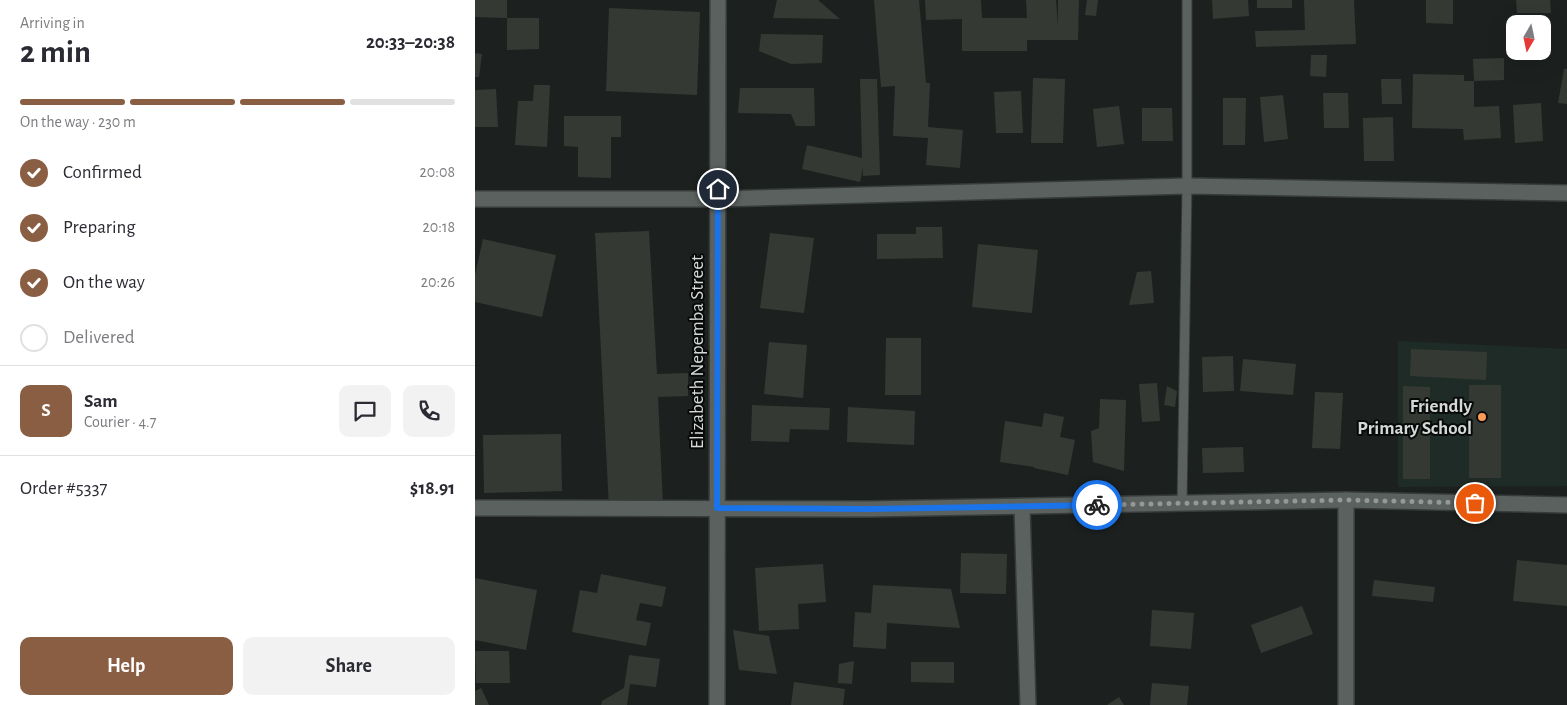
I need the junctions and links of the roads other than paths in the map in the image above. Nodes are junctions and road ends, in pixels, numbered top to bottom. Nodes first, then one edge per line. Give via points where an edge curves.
1 (718, 0) edge
2 (1187, 0) edge
3 (1187, 186) junction
4 (1567, 193) edge
5 (475, 199) edge
6 (718, 199) junction
7 (1346, 500) junction
8 (1182, 504) junction
9 (1567, 505) edge
10 (1022, 506) junction
11 (475, 508) edge
12 (717, 508) junction
13 (717, 705) edge
14 (1028, 705) edge
15 (1346, 705) edge

1 - 6 street, Elizabeth Nepemba Street
2 - 3 lane
3 - 4 street
3 - 6 street
3 - 8 lane
5 - 6 street
6 - 12 street, Elizabeth Nepemba Street
7 - 8 street
7 - 9 street
7 - 15 street
8 - 10 street
10 - 12 street
10 - 14 street
11 - 12 street
12 - 13 street, Elizabeth Nepemba Street

